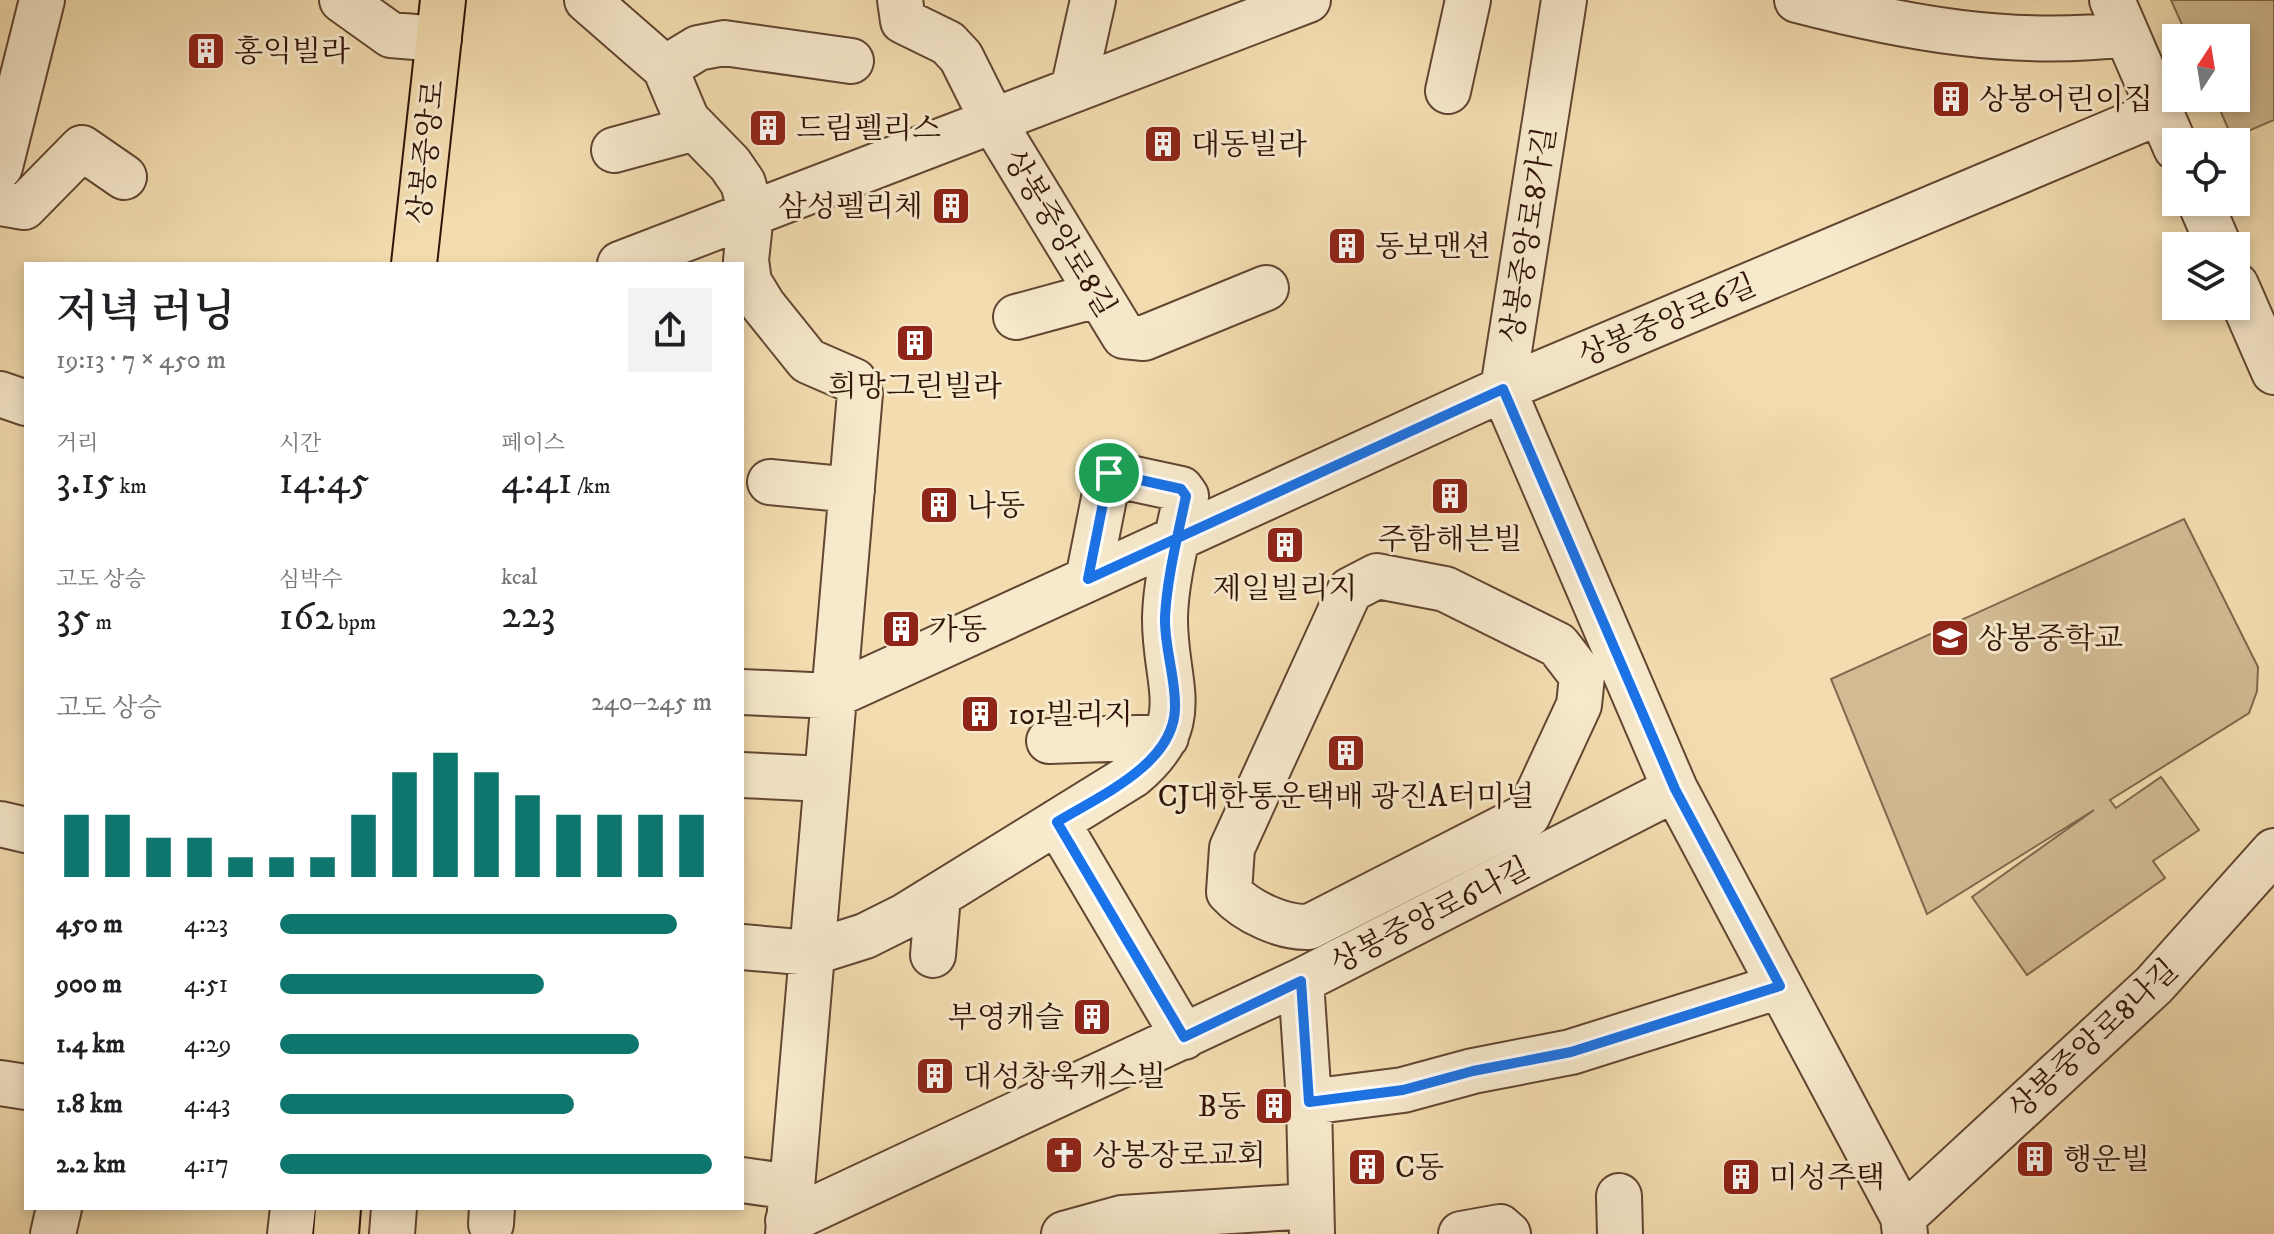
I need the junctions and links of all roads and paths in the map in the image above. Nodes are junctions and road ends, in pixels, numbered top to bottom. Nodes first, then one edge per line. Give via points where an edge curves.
1 (42, 0) edge
2 (342, 0) edge
3 (587, 0) edge
4 (900, 0) edge
5 (1093, 0) edge
6 (1308, 0) edge
7 (1468, 0) edge
8 (1564, 0) edge
9 (1797, 0) edge
10 (2119, 17) edge
11 (441, 20) edge
12 (851, 61) dead end
13 (665, 68) junction
14 (1073, 90) junction
15 (1448, 91) dead end
16 (993, 121) junction
17 (695, 128) junction
18 (2167, 128) edge
19 (2162, 132) edge
20 (614, 150) dead end
21 (0, 167) edge
22 (124, 177) dead end
23 (0, 203) edge
24 (751, 214) junction
25 (414, 262) edge
26 (625, 262) edge
27 (1266, 288) dead end
28 (1097, 295) junction
29 (1016, 317) dead end
30 (2250, 317) edge
31 (2274, 372) edge
32 (1503, 389) junction
33 (0, 394) edge
34 (24, 402) edge
35 (770, 482) dead end
36 (852, 490) junction
37 (1178, 538) junction
38 (1088, 579) junction
39 (744, 692) edge
40 (1634, 695) junction
41 (833, 696) junction
42 (1572, 721) junction
43 (1166, 737) junction
44 (1049, 741) dead end
45 (744, 775) edge
46 (825, 779) junction
47 (1675, 789) junction
48 (1057, 822) junction
49 (0, 824) edge
50 (24, 830) edge
51 (2274, 851) edge
52 (938, 896) junction
53 (744, 947) edge
54 (811, 953) junction
55 (933, 955) dead end
56 (1301, 981) junction
57 (1780, 986) junction
58 (1184, 1037) junction
59 (0, 1083) edge
60 (24, 1087) edge
61 (1309, 1102) junction
62 (744, 1181) edge
63 (59, 1210) edge
64 (293, 1210) edge
65 (338, 1210) edge
66 (394, 1210) edge
67 (789, 1214) edge
68 (1311, 1220) edge
69 (1904, 1226) edge
70 (53, 1234) edge
71 (290, 1234) edge
72 (336, 1234) edge
73 (392, 1234) edge
74 (1064, 1234) edge
75 (1461, 1234) edge
76 (1508, 1234) edge

1 - 21 street
2 - 11 street, 상봉중앙로 via 391,35
3 - 13 street
4 - 16 street, 상봉중앙로8길 via 903,21 948,43 961,57
5 - 14 street
6 - 14 street, 상봉중앙로8길
7 - 15 street
8 - 32 street, 상봉중앙로8가길
9 - 10 street via 1885,22 2008,39 2080,40
10 - 18 street
11 - 25 main road, 상봉중앙로
12 - 13 street via 724,43 698,48
13 - 17 street via 683,113
14 - 16 street, 상봉중앙로8길
16 - 24 street, 상봉중앙로8길
16 - 28 street, 상봉중앙로8길
17 - 20 street
17 - 24 street via 743,183
19 - 32 street, 상봉중앙로6길
22 - 23 street via 82,148 24,207
24 - 26 street, 상봉중앙로8길
24 - 36 street via 746,260 749,282 763,305 808,361 859,386
27 - 28 street, 상봉중앙로8길 via 1136,340 1118,332
28 - 29 street
30 - 31 street
32 - 37 street, 상봉중앙로6길
32 - 40 street
33 - 34 street
35 - 36 street
36 - 41 street
37 - 38 street, 상봉중앙로6길
37 - 38 street via 1184,493 1120,467
37 - 43 street via 1165,617 1175,706
38 - 41 street, 상봉중앙로6길
39 - 41 street, 상봉중앙로6길
40 - 42 street
40 - 47 street
41 - 46 street
42 - 42 street via 1528,815 1309,927 1280,923 1229,892 1232,848 1350,590 1362,581 1396,577 1445,589 1558,645 1582,676
43 - 44 street
43 - 48 street via 1133,775
45 - 46 street
46 - 54 street
47 - 56 street, 상봉중앙로6나길
47 - 57 street
48 - 52 street
48 - 58 street
49 - 50 street
51 - 69 street, 상봉중앙로8나길 via 2154,985
52 - 54 street via 865,936
52 - 55 street
53 - 54 street
54 - 67 street
56 - 58 street, 상봉중앙로6나길
56 - 61 street
57 - 61 street via 1571,1052 1403,1090
57 - 69 street
58 - 67 street, 상봉중앙로6나길
59 - 60 street
61 - 68 street
62 - 67 street
63 - 70 street
64 - 71 street
65 - 72 main road
66 - 73 street
68 - 74 street via 1122,1218
75 - 76 street via 1500,1227

